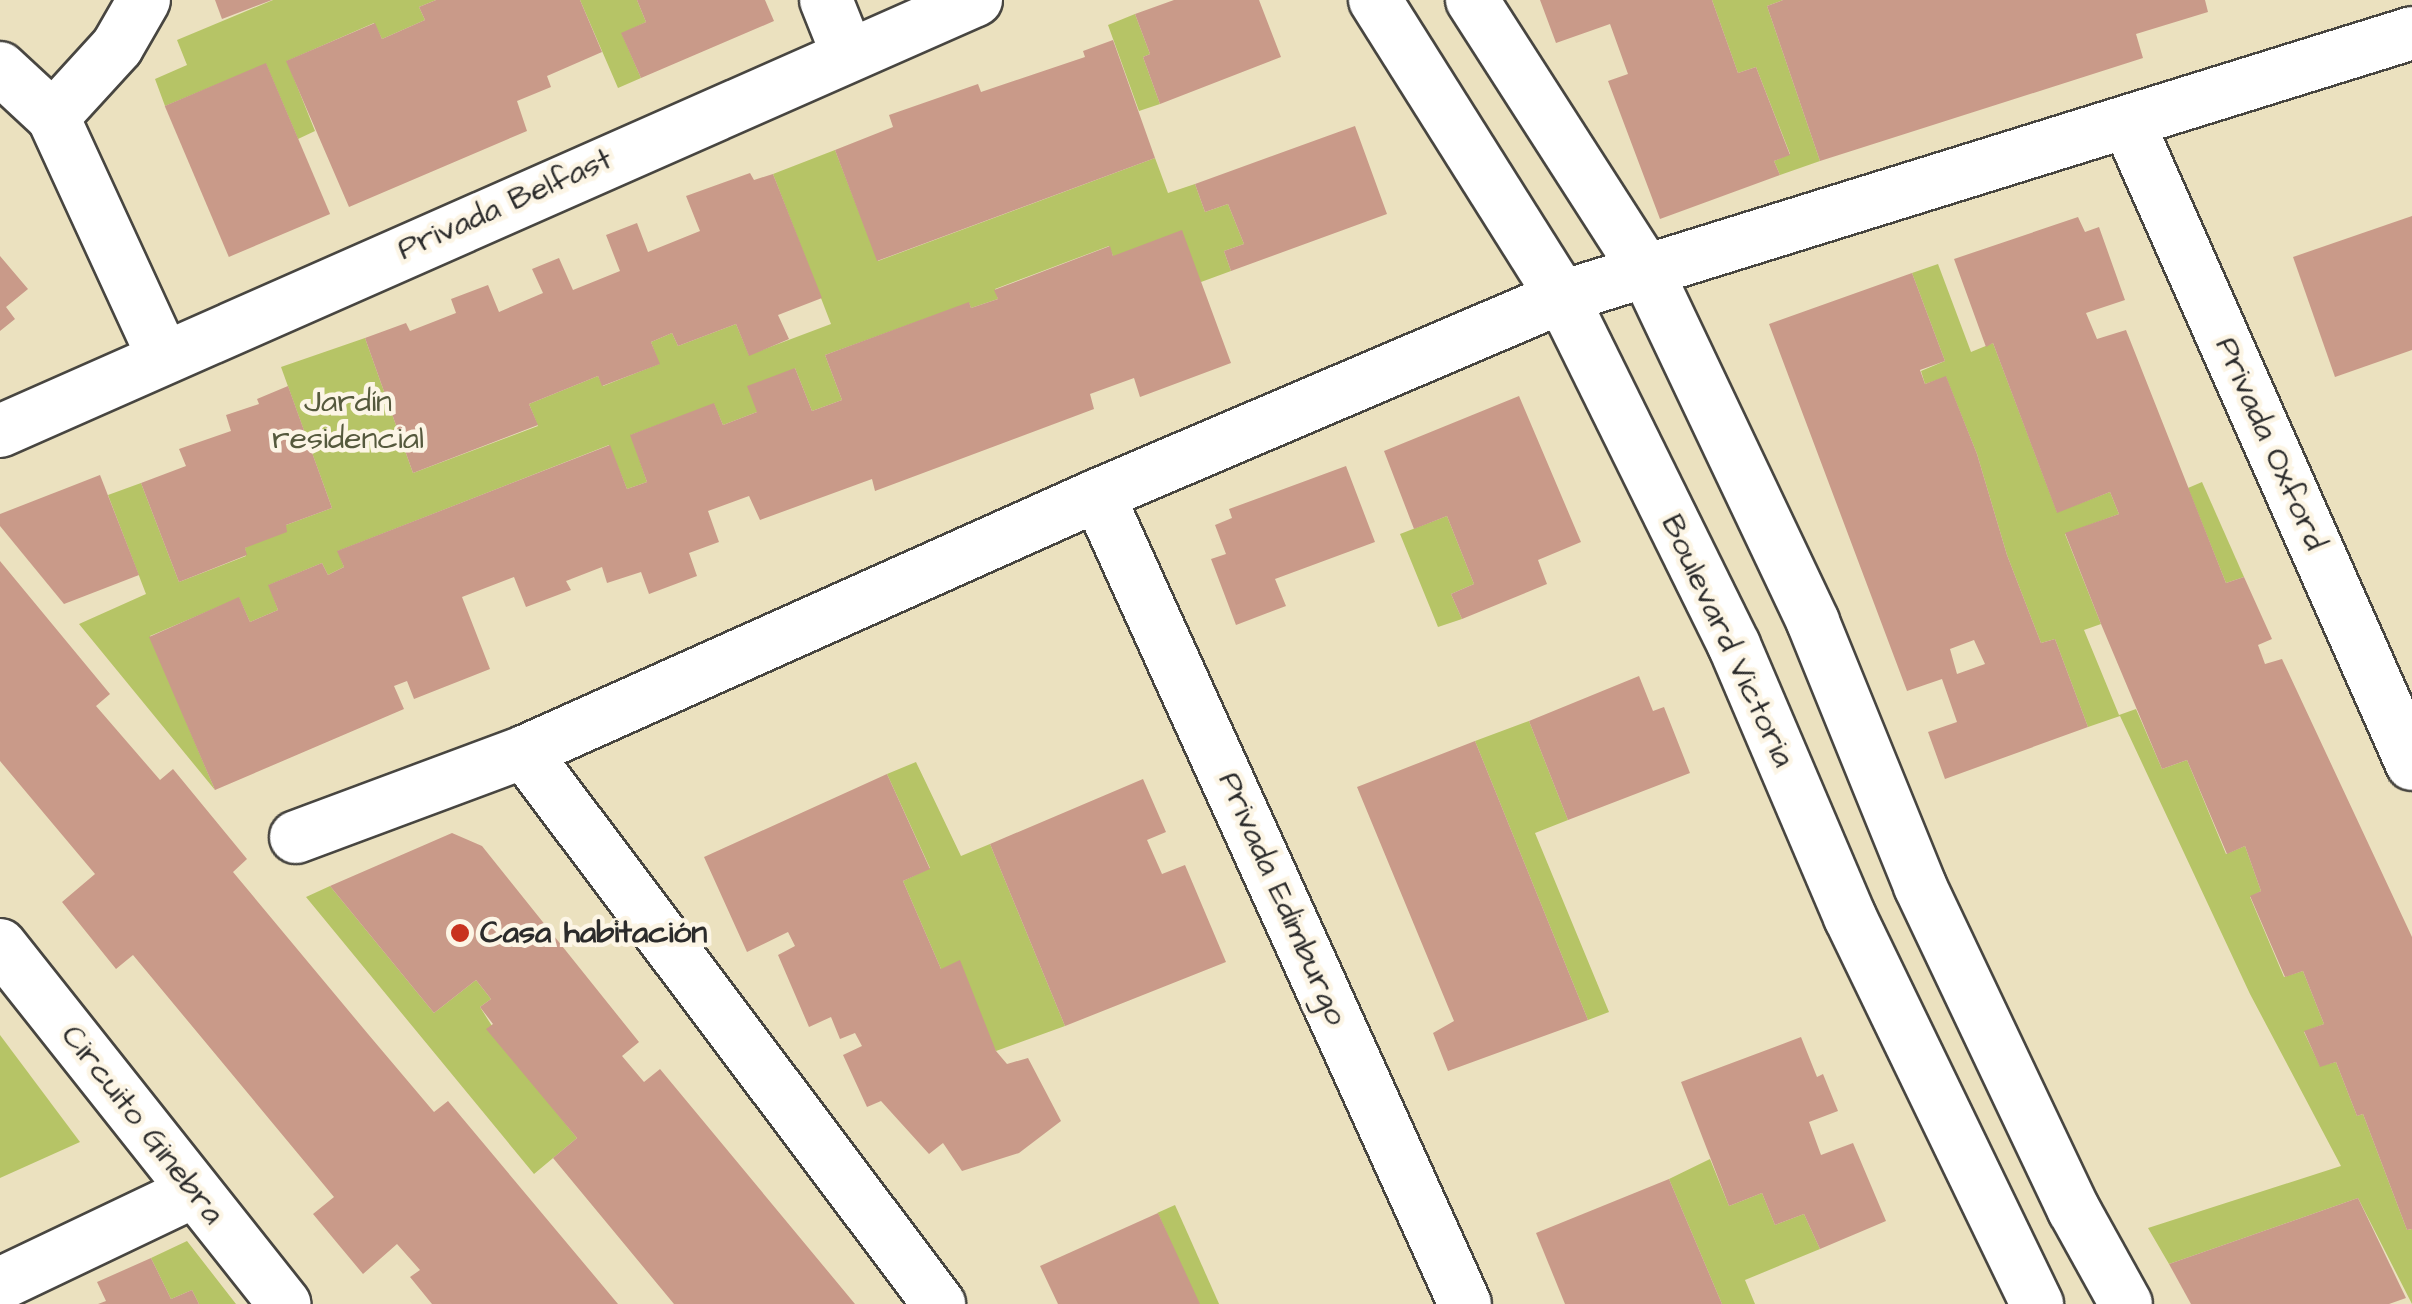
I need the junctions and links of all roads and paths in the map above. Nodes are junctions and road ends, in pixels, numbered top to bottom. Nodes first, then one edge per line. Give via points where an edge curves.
1 (144, 0) edge
2 (826, 0) edge
3 (976, 0) edge
4 (1375, 0) edge
5 (1472, 0) edge
6 (2412, 33) edge
7 (848, 54) junction
8 (0, 68) edge
9 (52, 117) junction
10 (2128, 123) junction
11 (1648, 274) junction
12 (1562, 297) junction
13 (162, 356) junction
14 (0, 431) edge
15 (1098, 495) junction
16 (524, 752) junction
17 (2412, 764) edge
18 (296, 837) dead end
19 (1920, 886) junction
20 (1850, 917) junction
21 (0, 945) edge
22 (192, 1192) junction
23 (0, 1284) edge
24 (285, 1304) edge
25 (938, 1304) edge
26 (1465, 1304) edge
27 (2037, 1304) edge
28 (2126, 1304) edge

1 - 9 street via 117,47
2 - 7 street
3 - 7 street, Privada Belfast
4 - 12 street, Boulevard Victoria
5 - 11 street
6 - 10 street
7 - 13 street, Privada Belfast
8 - 9 street
9 - 13 street
10 - 11 street
10 - 17 street, Privada Oxford
11 - 12 street
11 - 19 street via 1813,622
12 - 15 street
12 - 20 street, Boulevard Victoria via 1734,645
13 - 14 street, Privada Belfast
15 - 16 street
15 - 26 street, Privada Edimburgo
16 - 18 street
16 - 25 street
19 - 20 street
19 - 28 street via 2074,1210
20 - 27 street, Boulevard Victoria
21 - 22 street, Circuito Ginebra
22 - 23 street
22 - 24 street, Circuito Ginebra

